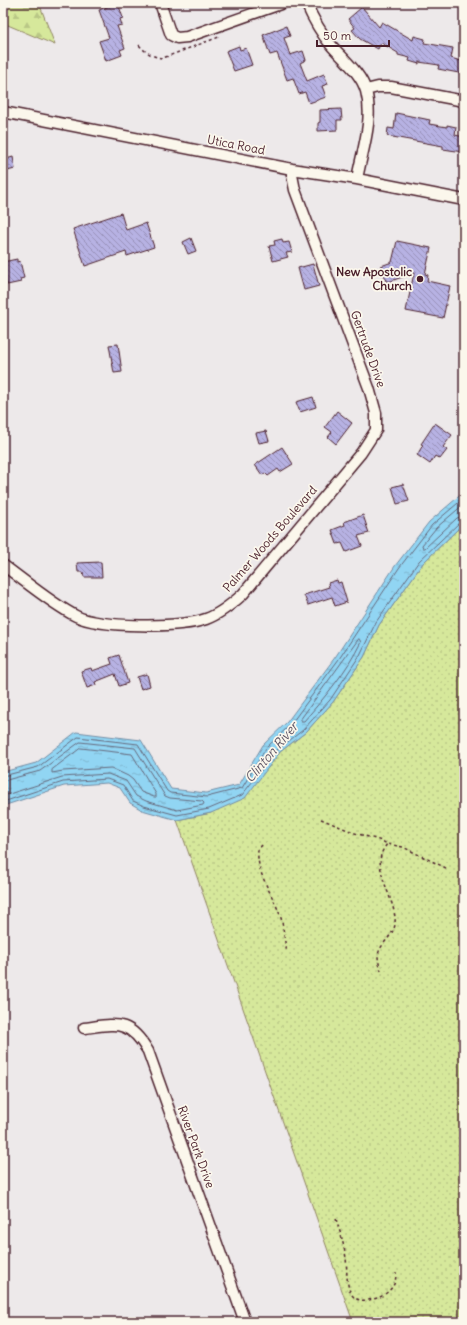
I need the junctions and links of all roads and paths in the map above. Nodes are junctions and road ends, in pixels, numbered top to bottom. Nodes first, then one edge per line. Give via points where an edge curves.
1 (160, 3) edge
2 (283, 3) edge
3 (306, 3) edge
4 (219, 37) dead end
5 (139, 45) dead end
6 (366, 90) junction
7 (464, 101) edge
8 (3, 112) edge
9 (292, 169) junction
10 (357, 179) junction
11 (464, 200) edge
12 (377, 425) joint
13 (3, 565) edge
14 (464, 584) edge
15 (464, 598) edge
16 (321, 819) dead end
17 (387, 844) junction
18 (262, 845) dead end
19 (448, 869) dead end
20 (287, 952) dead end
21 (381, 971) dead end
22 (84, 1028) dead end
23 (336, 1219) dead end
24 (396, 1273) dead end
25 (245, 1322) edge

1 - 2 street via 171,35 177,38 187,37
3 - 6 street via 317,27 357,75
4 - 5 path via 163,58 149,54
6 - 7 street via 391,86
6 - 10 street via 368,127
8 - 9 street, Utica Road
9 - 10 street, Utica Road
9 - 12 street, Gertrude Drive via 295,190 369,388
10 - 11 street, Utica Road
12 - 13 street, Palmer Woods Boulevard via 361,452 243,594 225,609 206,619 192,623 140,626 85,620 58,605
14 - 15 path via 460,591
16 - 17 path
17 - 19 path via 403,848
17 - 21 path via 381,854 380,868 395,924 378,955
18 - 20 path via 258,850 258,866 282,919
22 - 25 street, River Park Drive via 122,1026 132,1030 148,1051
23 - 24 path via 344,1246 347,1279 353,1297 363,1301 384,1295 396,1282

